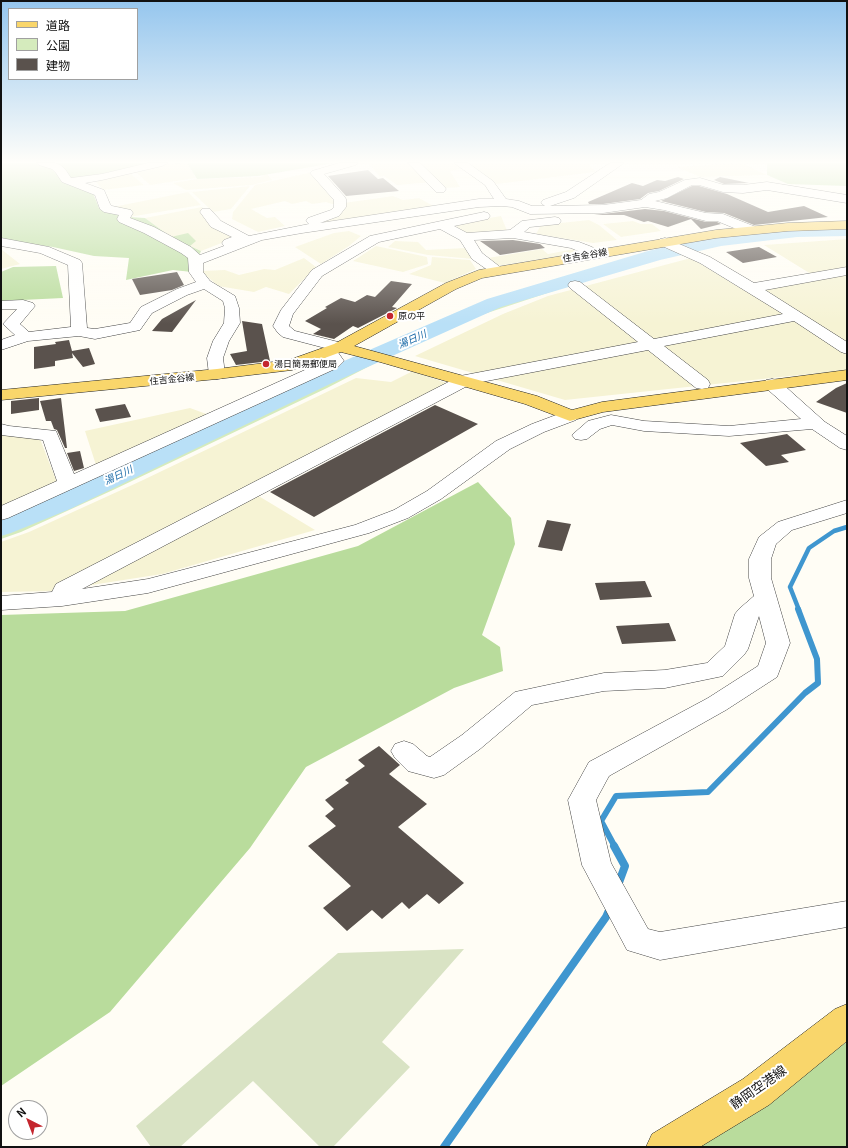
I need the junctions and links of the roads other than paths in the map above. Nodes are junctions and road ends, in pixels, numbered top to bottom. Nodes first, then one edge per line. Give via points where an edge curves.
1 (125, 217) edge
2 (210, 217) edge
3 (326, 217) edge
4 (385, 217) edge
5 (482, 217) edge
6 (584, 217) edge
7 (704, 217) edge
8 (442, 225) junction
9 (847, 225) edge
10 (302, 229) junction
11 (751, 230) junction
12 (513, 234) junction
13 (465, 237) junction
14 (1, 242) edge
15 (669, 244) junction
16 (363, 245) junction
17 (594, 254) junction
18 (195, 259) junction
19 (497, 270) junction
20 (847, 271) edge
21 (205, 284) junction
22 (575, 285) dead end
23 (752, 288) junction
24 (182, 292) junction
25 (221, 294) junction
26 (1, 305) edge
27 (797, 316) junction
28 (79, 331) junction
29 (26, 337) junction
30 (652, 344) junction
31 (1, 345) edge
32 (847, 349) edge
33 (335, 350) junction
34 (217, 374) junction
35 (847, 375) edge
36 (466, 380) junction
37 (702, 384) dead end
38 (772, 384) junction
39 (1, 395) edge
40 (570, 416) junction
41 (816, 424) junction
42 (1, 429) edge
43 (581, 435) dead end
44 (847, 444) edge
45 (68, 484) junction
46 (847, 506) edge
47 (1, 514) edge
48 (765, 598) junction
49 (62, 599) junction
50 (1, 602) edge
51 (404, 751) dead end
52 (847, 914) edge
53 (847, 1020) edge
54 (665, 1147) edge

1 - 18 street via 123,220 149,230 186,250
2 - 18 street via 216,224 243,237
3 - 10 street via 307,224
4 - 10 street
5 - 8 street
6 - 12 street via 527,224
7 - 11 street via 719,217
8 - 13 street
8 - 16 street via 388,235
9 - 11 main road, 住吉金谷線
10 - 16 street via 308,231 345,227 367,235 361,241
10 - 18 street via 260,237
11 - 15 main road, 住吉金谷線
12 - 13 street
12 - 17 street via 574,245
13 - 19 street via 477,256
14 - 28 street via 44,250 75,264
15 - 17 main road, 住吉金谷線
15 - 23 street via 705,260
16 - 33 street via 314,277 286,313 281,326 289,334
17 - 19 main road, 住吉金谷線
18 - 21 street via 196,272
19 - 33 main road, 住吉金谷線 via 463,281
20 - 23 street
21 - 24 street
21 - 25 street
22 - 30 street
23 - 27 street
24 - 25 street
24 - 28 street via 146,310 135,327 95,334
25 - 34 street via 230,299 232,323 221,341 215,358
26 - 29 street via 28,306 11,324
27 - 30 street
27 - 32 street
28 - 29 street
29 - 31 street
30 - 36 street
30 - 37 street
33 - 34 main road, 住吉金谷線 via 292,365
33 - 36 main road via 365,353
33 - 45 street via 336,361 331,365
34 - 39 main road, 住吉金谷線
35 - 38 main road
36 - 40 main road via 531,400
36 - 49 street via 64,589
38 - 40 main road via 602,407
38 - 41 street
40 - 49 street via 502,445 434,496 401,514 362,529 148,586
41 - 43 street via 729,431 644,426 611,420 594,425
41 - 44 street
42 - 45 street via 50,435
45 - 47 street
46 - 48 street via 786,526 766,541 760,559 760,578
48 - 51 street via 747,614 736,649 714,670 665,679 604,682 524,698 471,742 434,768 418,764
48 - 52 street via 778,643 768,671 717,704 599,769 582,800 597,865 638,940 660,946
49 - 50 street
53 - 54 main road, 静岡空港線 via 756,1092

